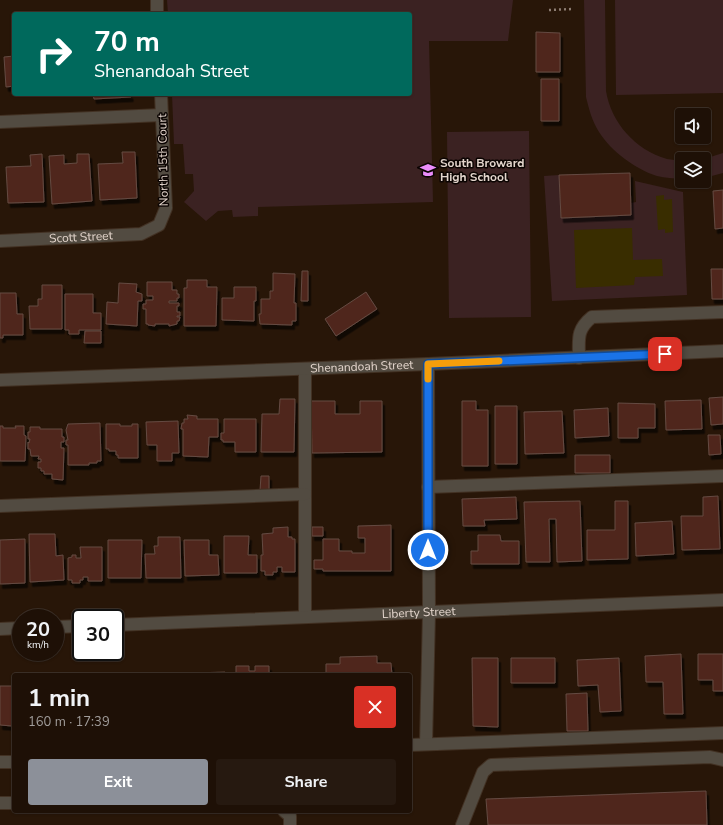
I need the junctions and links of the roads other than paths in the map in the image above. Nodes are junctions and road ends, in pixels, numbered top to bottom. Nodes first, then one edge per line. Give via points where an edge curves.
1 (157, 0) edge
2 (157, 12) edge
3 (161, 96) edge
4 (162, 115) junction
5 (0, 122) edge
6 (159, 225) joint
7 (0, 241) edge
8 (723, 312) edge
9 (723, 352) edge
10 (579, 358) junction
11 (428, 364) junction
12 (304, 369) junction
13 (0, 380) edge
14 (723, 476) edge
15 (428, 487) junction
16 (305, 494) junction
17 (0, 506) edge
18 (723, 600) edge
19 (429, 613) junction
20 (305, 618) junction
21 (124, 625) edge
22 (12, 628) edge
23 (0, 629) edge
24 (723, 733) edge
25 (412, 744) edge
26 (426, 744) junction
27 (723, 760) edge
28 (0, 762) edge
29 (12, 762) edge
30 (0, 803) edge
31 (12, 803) edge
32 (286, 813) edge
33 (290, 825) edge
34 (462, 825) edge

1 - 2 street
3 - 4 street, North 15th Court
4 - 5 street
4 - 6 street, North 15th Court via 166,208
6 - 7 street, Scott Street via 141,234
8 - 10 street via 592,317 584,324 579,334
9 - 10 street, Shenandoah Street
10 - 11 street, Shenandoah Street
11 - 12 street, Shenandoah Street
11 - 15 street
12 - 13 street, Shenandoah Street
12 - 16 street
14 - 15 street
15 - 19 street
16 - 17 street
16 - 20 street
18 - 19 street, Liberty Street
19 - 20 street, Liberty Street
19 - 26 street
20 - 21 street, Liberty Street
22 - 23 street
24 - 26 street
25 - 26 street
27 - 34 street via 710,757 492,766 483,772
28 - 29 street
30 - 31 street
32 - 33 street via 290,816

